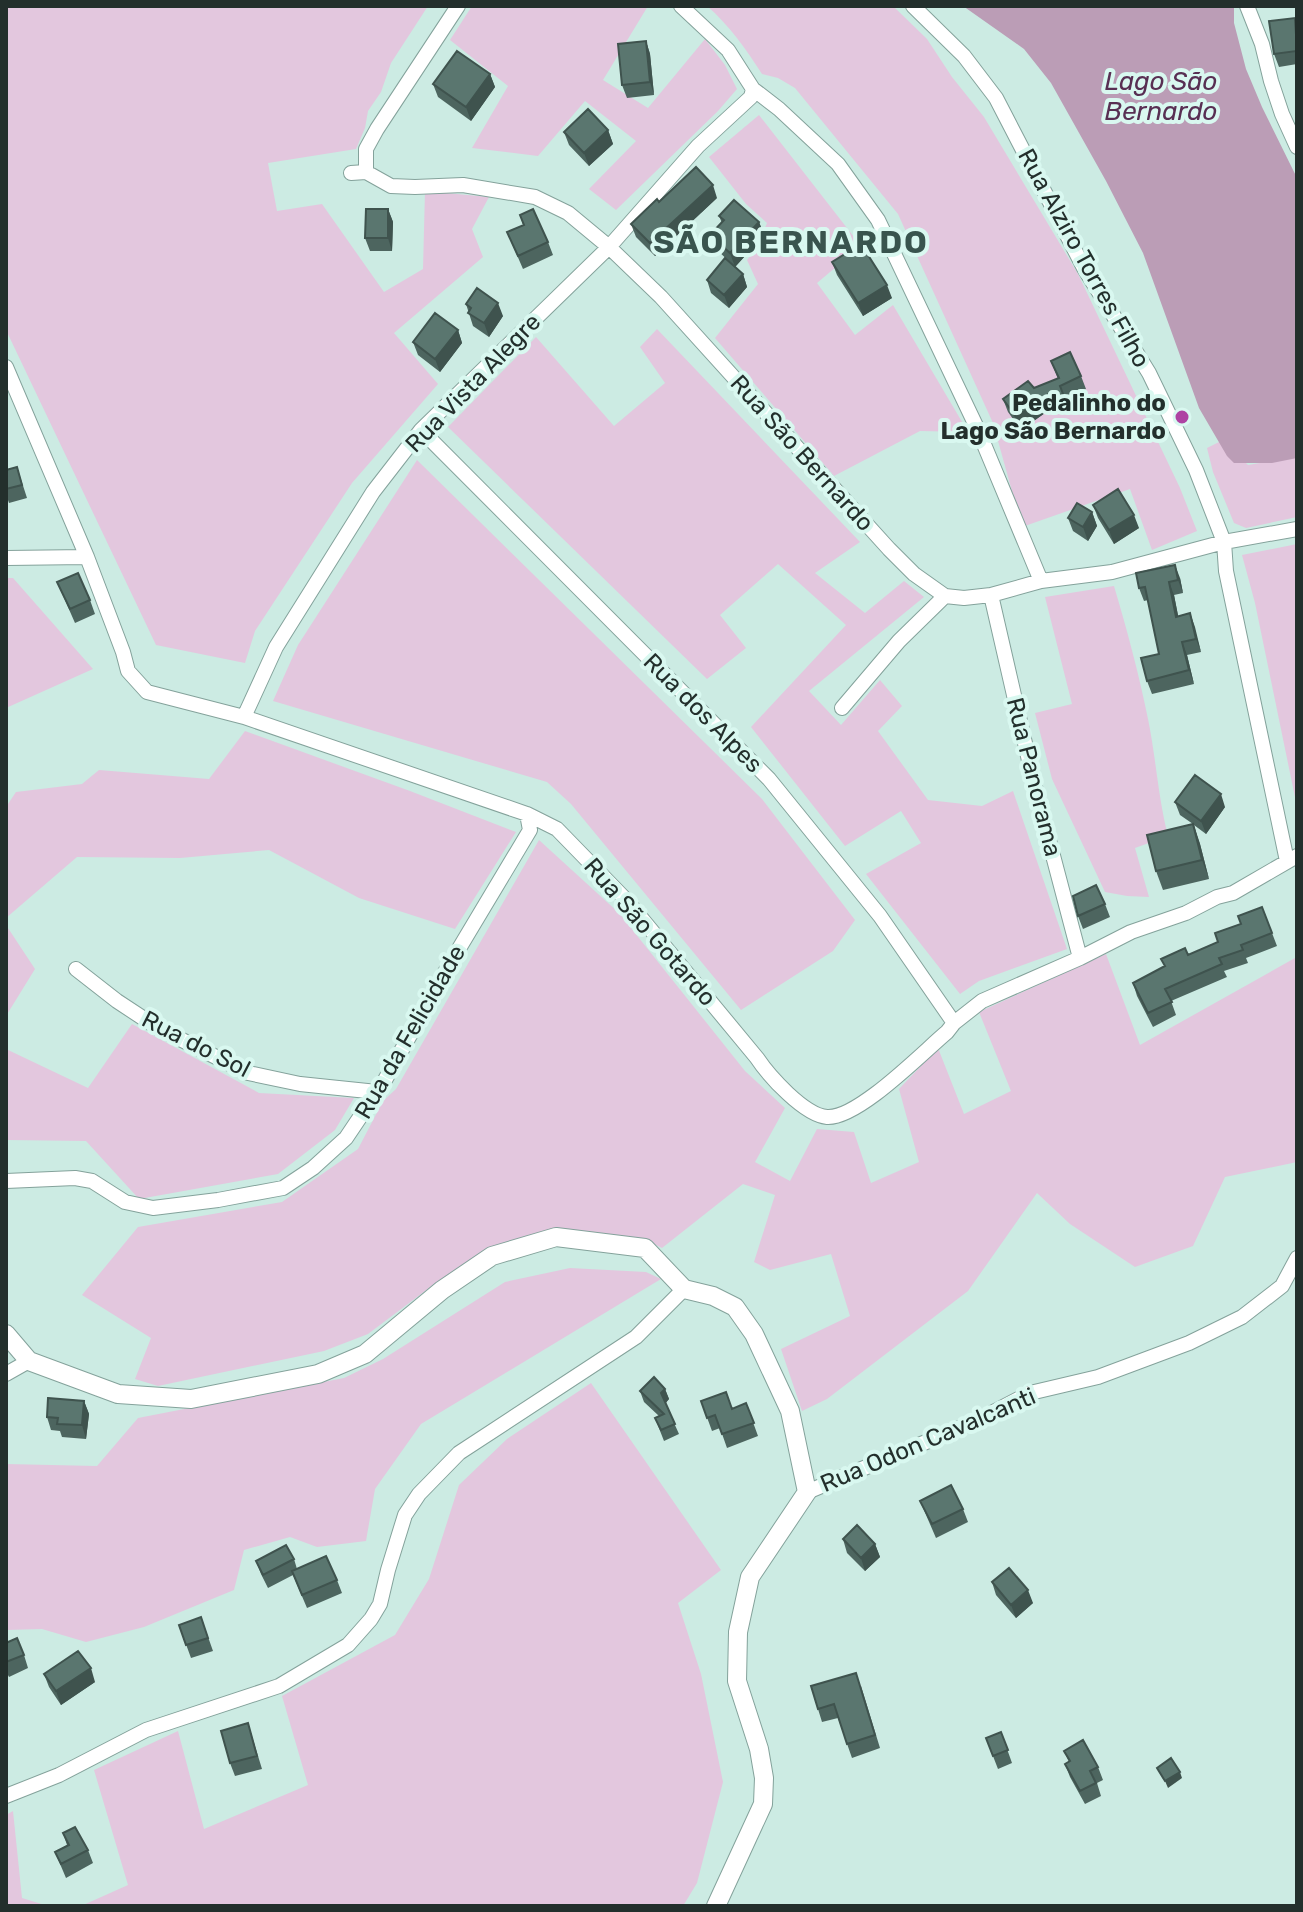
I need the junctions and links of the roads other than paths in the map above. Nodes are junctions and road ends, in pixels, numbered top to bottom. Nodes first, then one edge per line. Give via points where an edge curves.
1 (458, 6) edge
2 (681, 6) edge
3 (913, 6) edge
4 (1247, 6) edge
5 (753, 89) junction
6 (1297, 147) edge
7 (609, 247) junction
8 (6, 367) edge
9 (421, 430) junction
10 (1297, 529) edge
11 (1224, 542) junction
12 (87, 557) junction
13 (6, 558) edge
14 (1041, 581) junction
15 (991, 595) junction
16 (945, 596) junction
17 (842, 708) dead end
18 (244, 717) junction
19 (527, 814) junction
20 (1292, 859) edge
21 (1080, 958) junction
22 (76, 969) dead end
23 (954, 1023) junction
24 (377, 1092) junction
25 (6, 1181) edge
26 (1297, 1258) edge
27 (684, 1289) junction
28 (6, 1334) edge
29 (29, 1361) junction
30 (6, 1374) edge
31 (807, 1492) junction
32 (6, 1796) edge
33 (716, 1906) edge

1 - 7 street, Rua São Bernardo via 377,129 358,172 391,186 463,185 535,197 568,213
2 - 5 street via 728,50
3 - 11 street, Rua Alziro Torres Filho via 964,56 996,98 1084,268 1149,373
4 - 6 street
5 - 7 street, Rua Vista Alegre
5 - 14 street via 838,164 878,220 978,430
7 - 9 street, Rua Vista Alegre
7 - 16 street, Rua São Bernardo via 661,297 889,549
8 - 12 street, Rua São Gotardo
9 - 18 street, Rua Vista Alegre via 373,492 284,634
9 - 23 street, Rua dos Alpes via 769,779 880,916
10 - 11 street
11 - 14 street via 1112,572
11 - 20 street, Rua Alziro Torres Filho via 1226,571
12 - 13 street
12 - 18 street, Rua São Gotardo via 128,671 147,692
14 - 15 street
15 - 16 street
15 - 21 street, Rua Panorama
16 - 17 street
18 - 19 street, Rua São Gotardo
19 - 23 street, Rua São Gotardo via 557,829 628,902 768,1075 814,1112 837,1115 867,1100
19 - 24 street, Rua da Felicidade via 530,830
20 - 21 street, Rua São Gotardo via 1233,893
21 - 23 street, Rua São Gotardo via 982,1001
22 - 24 street, Rua do Sol via 158,1028 248,1073
24 - 25 street, Rua da Felicidade via 346,1138 283,1188 153,1208 125,1202 83,1179
26 - 31 street, Rua Odon Cavalcanti via 1272,1294 1242,1317 1189,1343 1098,1377 1030,1393
27 - 29 street via 645,1248 556,1237 492,1256 365,1354 318,1374 191,1399 118,1394
27 - 31 street via 735,1307 754,1334 790,1411
27 - 32 street via 636,1337 459,1453 438,1473 405,1515 380,1604 348,1645 279,1686 146,1730
28 - 29 street
29 - 30 street
31 - 33 street via 750,1577 738,1632 737,1681 759,1749 763,1804

